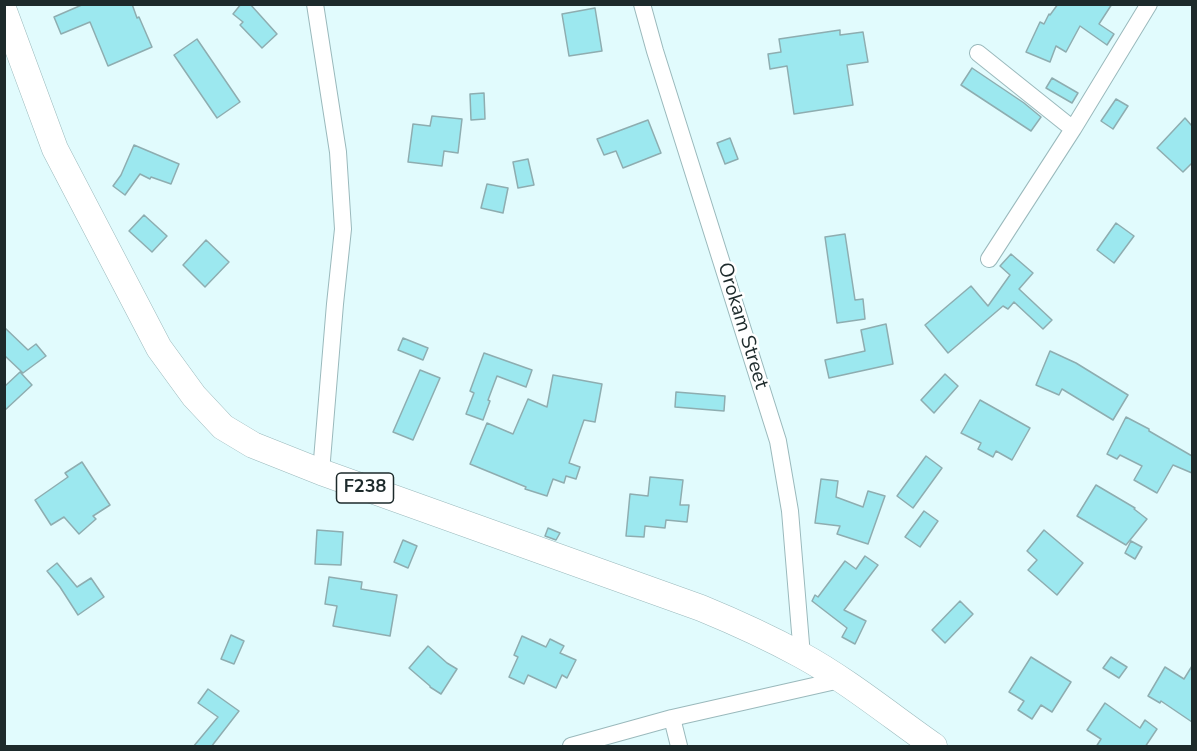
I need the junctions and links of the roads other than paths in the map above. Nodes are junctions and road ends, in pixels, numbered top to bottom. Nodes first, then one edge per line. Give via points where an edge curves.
1 (315, 4) edge
2 (642, 4) edge
3 (1149, 4) edge
4 (4, 11) edge
5 (11, 52) edge
6 (978, 53) dead end
7 (1073, 129) junction
8 (989, 259) dead end
9 (321, 472) junction
10 (802, 656) junction
11 (840, 680) junction
12 (672, 718) junction
13 (571, 747) edge
14 (679, 747) edge
15 (934, 747) edge

1 - 9 street via 338,152 343,229
2 - 10 street, Orokam Street via 778,441 789,511
3 - 7 street
4 - 5 main road, F238
5 - 9 main road, F238 via 55,149 159,348 194,396 223,427 253,445
6 - 7 street
7 - 8 street
9 - 10 main road, F238 via 700,608
10 - 11 main road, F238
11 - 12 street
11 - 15 main road, F238
12 - 13 street
12 - 14 street

